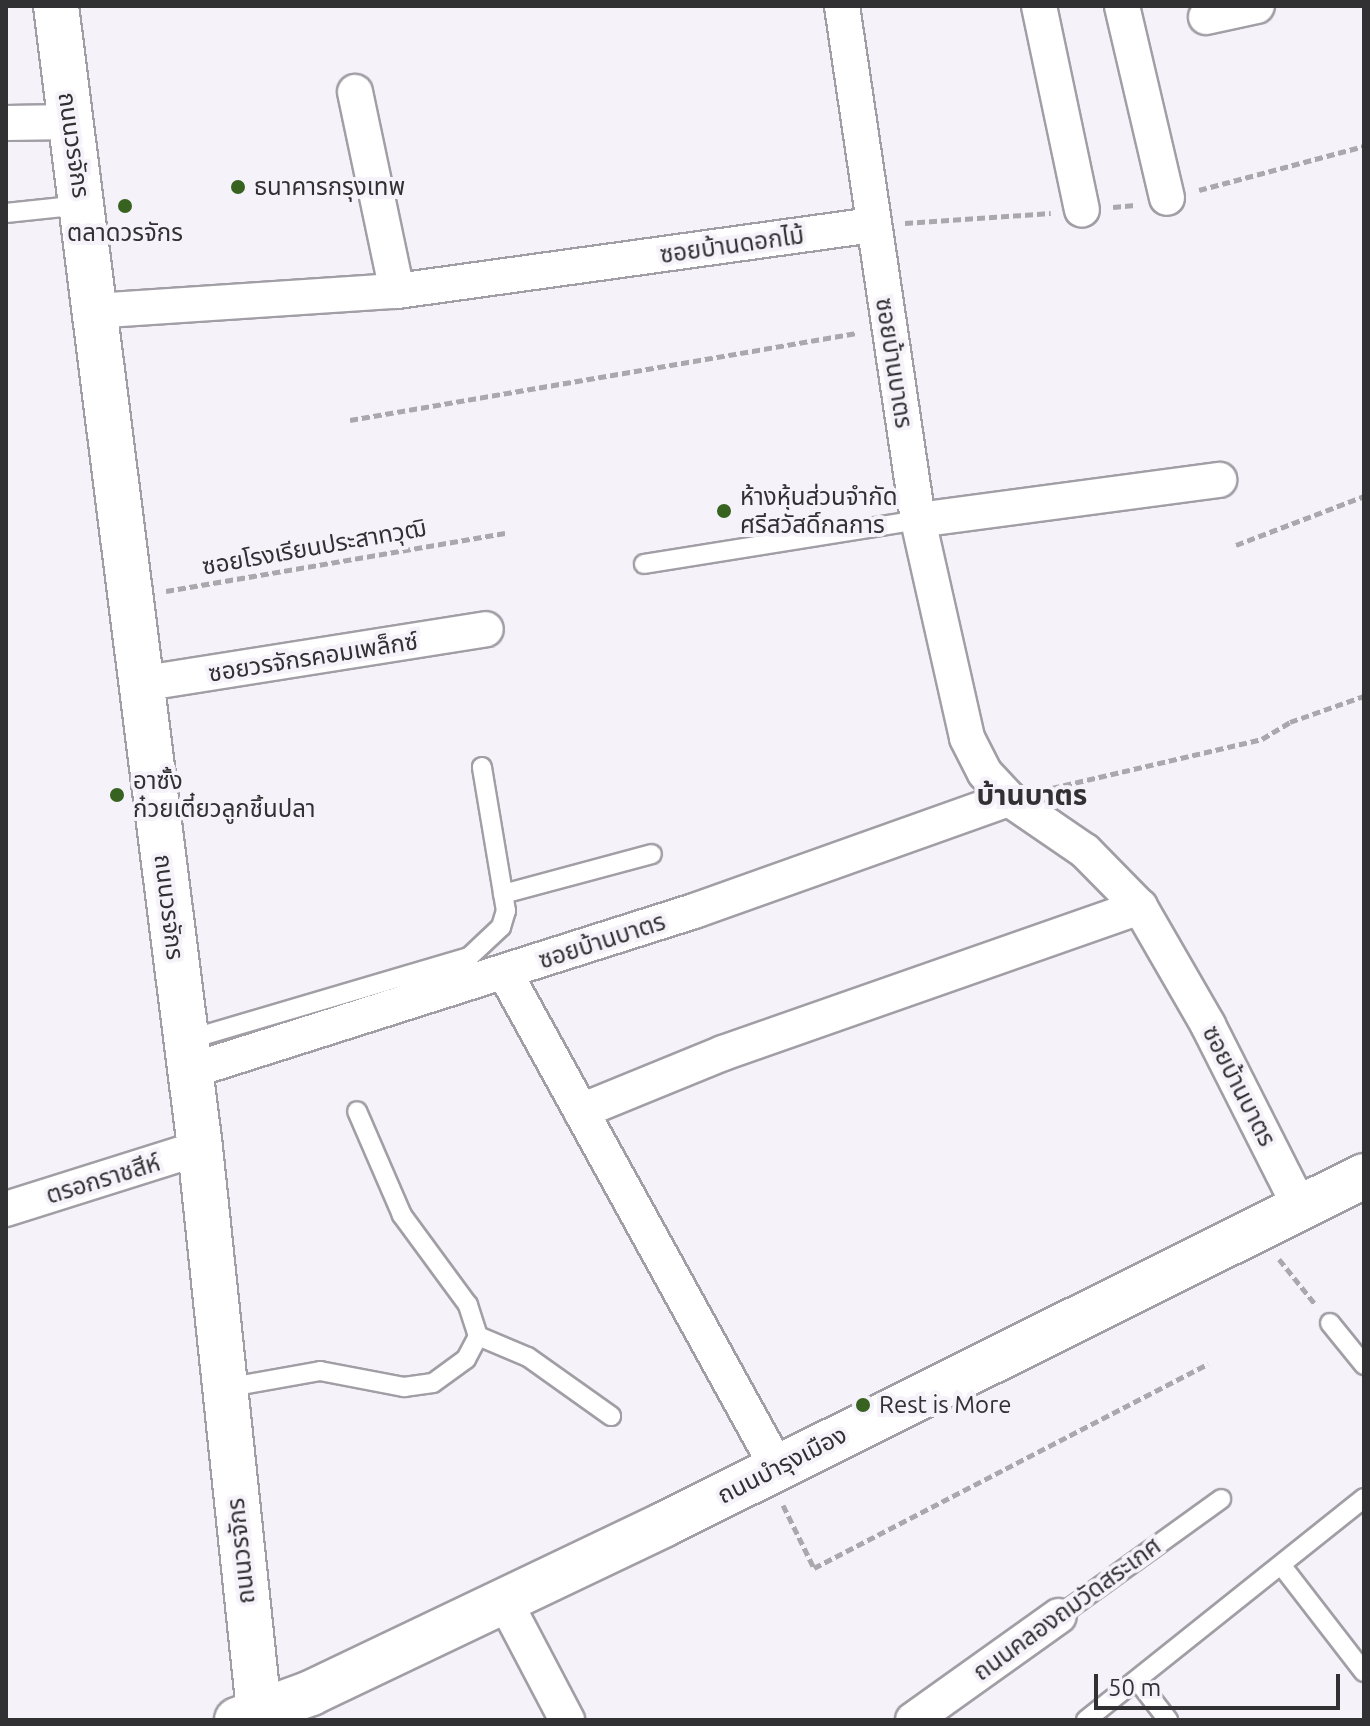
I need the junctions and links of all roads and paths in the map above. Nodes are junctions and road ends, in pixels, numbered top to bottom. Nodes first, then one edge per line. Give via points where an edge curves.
1 (56, 6) edge
2 (842, 6) edge
3 (1039, 6) edge
4 (1122, 6) edge
5 (1257, 6) edge
6 (1206, 17) dead end
7 (355, 92) dead end
8 (71, 122) junction
9 (6, 123) edge
10 (1364, 146) edge
11 (1167, 198) junction
12 (82, 205) junction
13 (1082, 210) junction
14 (6, 213) edge
15 (873, 225) junction
16 (397, 291) junction
17 (93, 311) junction
18 (889, 327) junction
19 (350, 420) dead end
20 (1219, 480) dead end
21 (1364, 496) edge
22 (918, 520) junction
23 (505, 533) dead end
24 (1236, 545) dead end
25 (644, 564) dead end
26 (129, 597) junction
27 (486, 629) dead end
28 (140, 684) junction
29 (1364, 696) edge
30 (482, 767) dead end
31 (1009, 799) junction
32 (652, 854) dead end
33 (503, 894) junction
34 (1140, 907) junction
35 (505, 973) junction
36 (188, 1056) junction
37 (357, 1111) dead end
38 (581, 1111) junction
39 (200, 1148) junction
40 (1364, 1176) edge
41 (6, 1209) edge
42 (1281, 1217) junction
43 (1330, 1323) joint
44 (478, 1336) junction
45 (1208, 1364) dead end
46 (1364, 1365) edge
47 (225, 1388) junction
48 (611, 1416) dead end
49 (772, 1469) junction
50 (1364, 1498) edge
51 (1221, 1499) dead end
52 (1282, 1566) junction
53 (504, 1600) junction
54 (1059, 1616) joint
55 (1364, 1672) edge
56 (1137, 1680) junction
57 (252, 1718) edge
58 (567, 1720) edge
59 (913, 1720) edge
60 (1086, 1720) edge
61 (1168, 1720) edge

1 - 8 main road, ถนนวรจักร
2 - 15 street, ซอยบ้านบาตร
3 - 13 street
4 - 11 street
5 - 6 street
7 - 16 street
8 - 9 street
8 - 12 main road, ถนนวรจักร
10 - 11 path
11 - 13 path
12 - 14 lane
12 - 17 main road, ถนนวรจักร
13 - 15 path
15 - 16 street, ซอยบ้านดอกไม้
15 - 18 street, ซอยบ้านบาตร
16 - 17 street, ซอยบ้านดอกไม้
17 - 26 main road, ถนนวรจักร
18 - 19 path
18 - 22 street, ซอยบ้านบาตร
20 - 22 street
21 - 24 path
22 - 25 lane
22 - 31 street, ซอยบ้านบาตร via 967,738 985,773
23 - 26 path, ซอยโรงเรียนประสาทวุฒิ
26 - 28 main road, ถนนวรจักร
27 - 28 street, ซอยวรจักรคอมเพล็กซ์
28 - 36 main road, ถนนวรจักร
29 - 31 path via 1290,722 1262,739
30 - 33 lane
31 - 34 street, ซอยบ้านบาตร via 1085,851
31 - 35 street, ซอยบ้านบาตร
32 - 33 lane
33 - 36 lane via 501,927 469,957
34 - 38 street via 723,1053
34 - 42 street, ซอยบ้านบาตร via 1208,1025
35 - 36 street, ซอยบ้านบาตร
35 - 38 street
36 - 39 main road, ถนนวรจักร
37 - 44 lane via 402,1215 468,1305
38 - 49 street
39 - 41 street, ตรอกราชสีห์
39 - 47 main road, ถนนวรจักร
40 - 42 main road, ถนนบำรุงเมือง
42 - 43 path via 1276,1255
42 - 49 main road, ถนนบำรุงเมือง
43 - 46 lane
44 - 47 lane via 466,1359 433,1383 404,1387 320,1371
44 - 48 lane via 554,1373
45 - 49 path via 814,1568
47 - 57 main road, ถนนวรจักร
49 - 53 main road, ถนนบำรุงเมือง
50 - 52 lane
51 - 54 lane, ถนนคลองถมวัดสระเกศ
52 - 55 lane
52 - 56 lane
53 - 57 main road, ถนนบำรุงเมือง
53 - 58 street
54 - 59 street, ถนนคลองถมวัดสระเกศ
56 - 60 lane
56 - 61 lane

